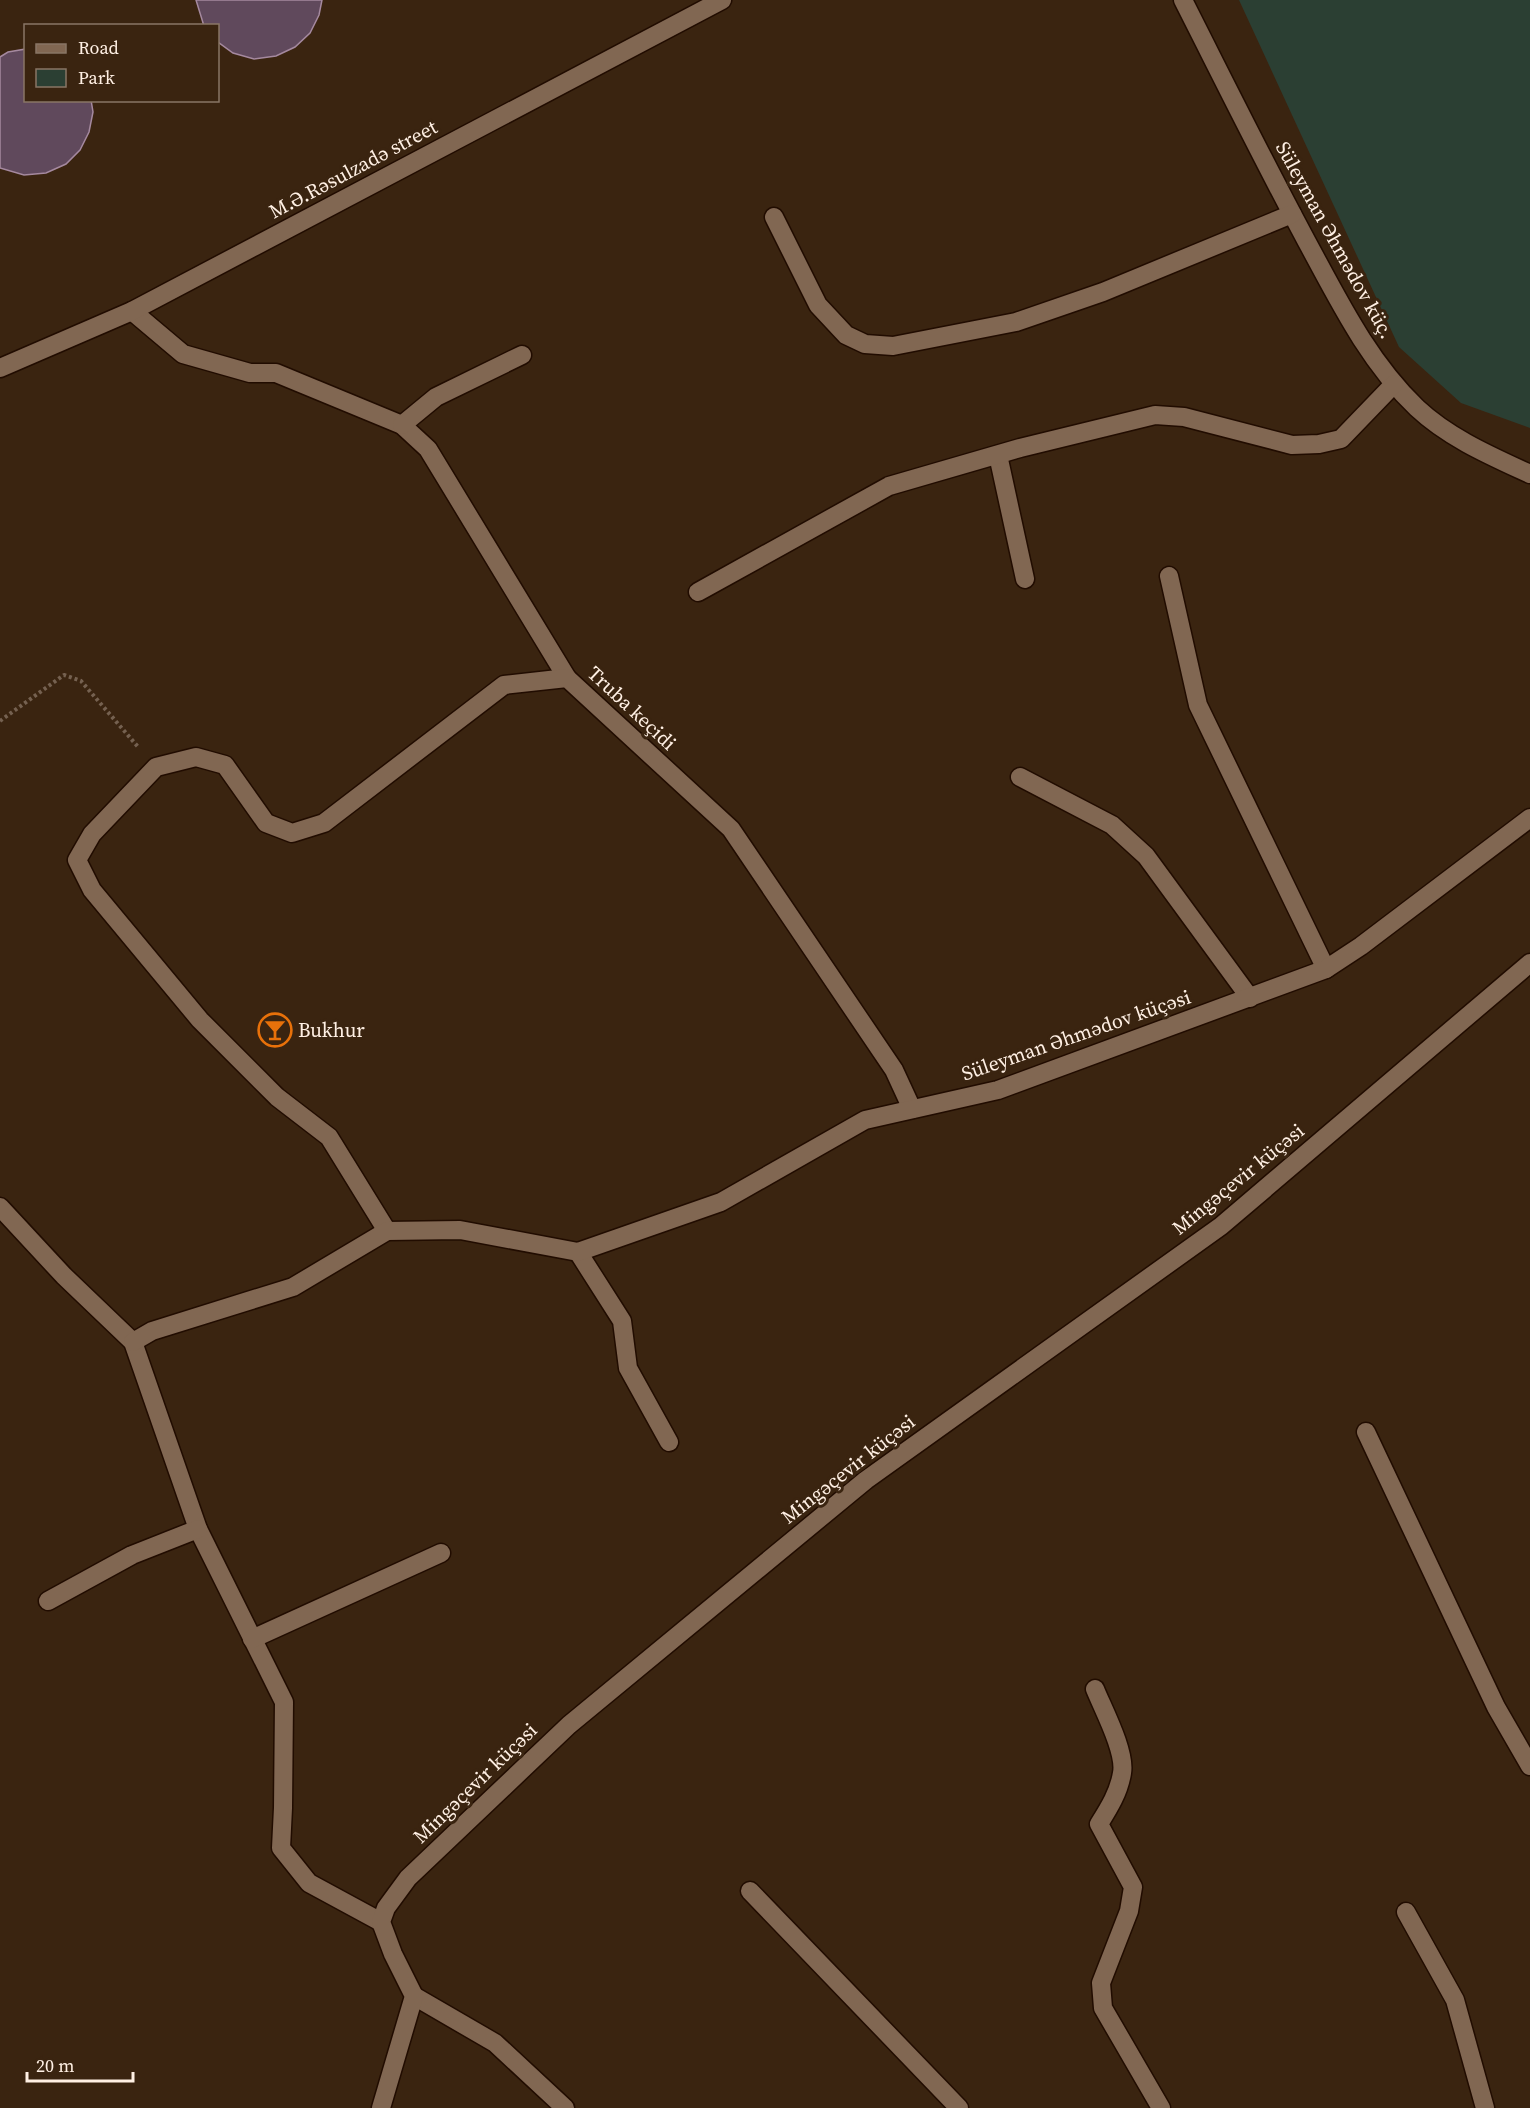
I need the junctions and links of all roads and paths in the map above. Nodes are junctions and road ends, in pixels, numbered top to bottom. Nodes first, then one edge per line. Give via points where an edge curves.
1 (722, 0) edge
2 (1183, 0) edge
3 (1292, 214) junction
4 (774, 217) dead end
5 (132, 311) junction
6 (522, 355) dead end
7 (0, 368) edge
8 (1394, 384) junction
9 (402, 425) junction
10 (998, 455) junction
11 (1530, 474) edge
12 (1168, 576) dead end
13 (1024, 579) dead end
14 (698, 592) dead end
15 (567, 678) junction
16 (0, 721) edge
17 (156, 767) junction
18 (1020, 777) dead end
19 (1530, 818) edge
20 (1530, 963) edge
21 (1326, 969) junction
22 (1250, 998) junction
23 (912, 1109) junction
24 (0, 1207) edge
25 (387, 1231) junction
26 (578, 1251) junction
27 (133, 1342) junction
28 (1366, 1432) dead end
29 (669, 1442) dead end
30 (198, 1529) junction
31 (441, 1553) dead end
32 (48, 1601) dead end
33 (252, 1639) junction
34 (1095, 1689) dead end
35 (1530, 1766) edge
36 (750, 1891) dead end
37 (1406, 1911) dead end
38 (381, 1922) junction
39 (414, 1995) junction
40 (381, 2108) edge
41 (565, 2108) edge
42 (959, 2108) edge
43 (1161, 2108) edge
44 (1485, 2108) edge

1 - 5 street, M.Ə.Rəsulzadə street
2 - 3 street, Süleyman Əhmədov küç.
3 - 4 street via 1103,292 1016,322 893,346 865,344 846,334 818,304
3 - 8 street, Süleyman Əhmədov küç. via 1347,317
5 - 7 street, M.Ə.Rəsulzadə street
5 - 9 street via 183,354 250,374 276,373
6 - 9 street via 436,397
8 - 10 street via 1341,439 1319,444 1292,445 1184,417 1155,415
8 - 11 street, Süleyman Əhmədov küç. via 1448,432
9 - 15 street via 428,449
10 - 13 street
10 - 14 street via 889,486
12 - 21 street via 1198,705
15 - 17 street, Truba keçidi via 504,685 324,823 292,833 266,823 225,765 196,757
15 - 23 street, Truba keçidi via 731,829 894,1070
16 - 17 path via 64,675 81,681
17 - 25 street via 93,834 76,860 92,890 200,1020 277,1097 329,1137
18 - 22 street via 1112,825 1146,856
19 - 21 street, Süleyman Əhmədov küçəsi
20 - 38 street, Mingəçevir küçəsi via 1221,1226 866,1480 569,1725 408,1878 386,1908
21 - 22 street, Süleyman Əhmədov küçəsi
22 - 23 street, Süleyman Əhmədov küçəsi via 998,1090
23 - 26 street, Süleyman Əhmədov küçəsi via 865,1120 721,1202
24 - 27 street
25 - 26 street, Süleyman Əhmədov küçəsi via 460,1230
25 - 27 street, Süleyman Əhmədov küçəsi via 293,1287 152,1332
26 - 29 street via 621,1321 628,1368
27 - 30 street
28 - 35 street via 1496,1707
30 - 32 street via 132,1555
30 - 33 street
31 - 33 street
33 - 38 street via 284,1702 281,1848 309,1882
34 - 43 street via 1118,1743 1123,1771 1113,1801 1099,1824 1132,1887 1129,1911 1101,1983 1103,2008
36 - 42 street
37 - 44 street via 1455,2000
38 - 39 street
39 - 40 street
39 - 41 street via 495,2043

